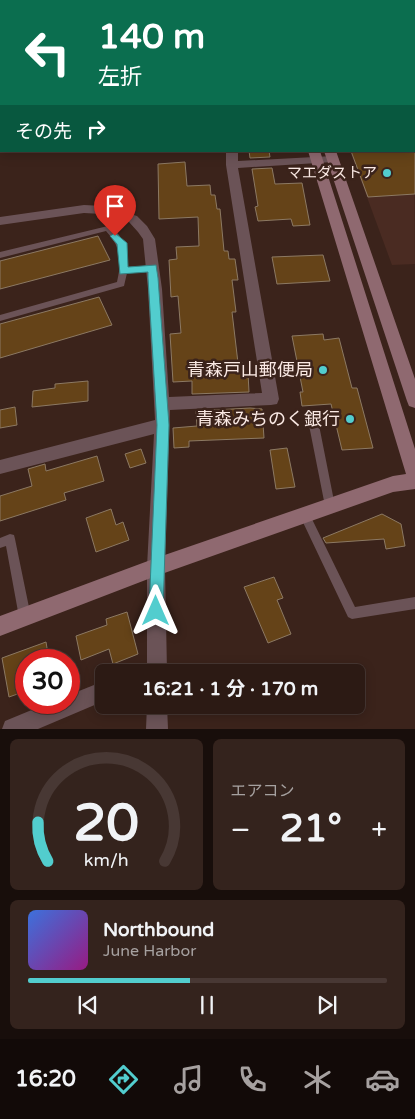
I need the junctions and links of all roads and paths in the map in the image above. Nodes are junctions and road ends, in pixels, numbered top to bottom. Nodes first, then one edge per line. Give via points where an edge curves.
1 (332, 155) edge
2 (316, 156) edge
3 (232, 158) edge
4 (0, 221) edge
5 (0, 255) edge
6 (152, 268) junction
7 (123, 272) junction
8 (0, 318) edge
9 (415, 401) edge
10 (162, 404) junction
11 (312, 415) dead end
12 (163, 425) junction
13 (0, 468) edge
14 (415, 475) edge
15 (415, 480) edge
16 (330, 506) junction
17 (304, 516) junction
18 (0, 543) edge
19 (156, 567) junction
20 (415, 604) edge
21 (25, 617) junction
22 (0, 626) edge
23 (153, 664) edge
24 (95, 695) edge
25 (157, 714) edge
26 (14, 729) edge
27 (157, 729) edge

1 - 2 street
1 - 9 street
2 - 3 street
2 - 14 street
3 - 10 street via 271,399
4 - 6 street via 84,209 119,213 133,219 149,238
5 - 7 lane via 108,228 122,243
6 - 7 lane
6 - 10 street
7 - 8 lane via 121,284
10 - 12 street
11 - 16 lane
12 - 13 street
12 - 19 street
15 - 16 street via 393,484
16 - 17 street
17 - 19 street
17 - 20 lane via 352,613
18 - 21 lane via 10,539
19 - 21 street
19 - 23 street
21 - 22 street
24 - 26 street
25 - 27 street

